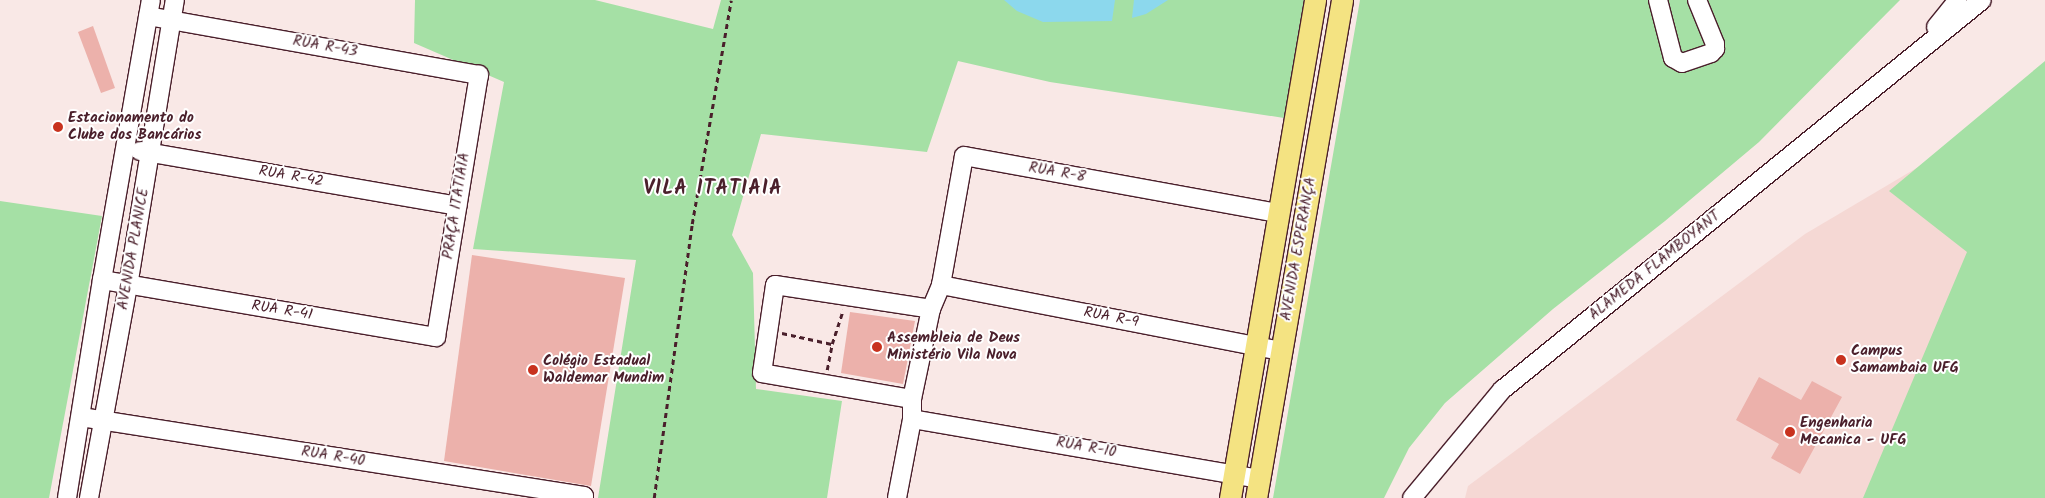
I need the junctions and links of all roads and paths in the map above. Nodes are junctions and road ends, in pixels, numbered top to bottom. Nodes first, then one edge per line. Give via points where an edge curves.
1 (175, 0) edge
2 (731, 0) edge
3 (1315, 0) edge
4 (1342, 0) edge
5 (1658, 0) edge
6 (1697, 0) edge
7 (1958, 0) edge
8 (1982, 0) edge
9 (150, 8) edge
10 (172, 20) junction
11 (1916, 53) junction
12 (479, 75) joint
13 (125, 148) junction
14 (150, 153) junction
15 (457, 206) junction
16 (1279, 213) junction
17 (102, 280) junction
18 (941, 285) junction
19 (128, 286) junction
20 (848, 296) junction
21 (931, 309) junction
22 (769, 330) junction
23 (436, 337) joint
24 (832, 344) junction
25 (1257, 346) junction
26 (1282, 351) junction
27 (825, 384) junction
28 (912, 399) junction
29 (81, 417) junction
30 (912, 419) junction
31 (102, 421) junction
32 (1234, 474) junction
33 (1258, 489) edge
34 (584, 497) edge
35 (67, 498) edge
36 (89, 498) edge
37 (654, 498) edge
38 (898, 498) edge
39 (1230, 498) edge
40 (1412, 498) edge

1 - 10 street, AVENIDA PLANICE
2 - 37 path via 692,224
3 - 16 main road, AVENIDA ESPERANÇA
4 - 26 main road, AVENIDA ESPERANÇA
5 - 6 street via 1673,58 1682,63 1715,49
7 - 11 street, ALAMEDA FLAMBOYANT
8 - 11 street, ALAMEDA FLAMBOYANT
9 - 10 street, RUA R-43
9 - 13 street, AVENIDA PLANICE
10 - 12 street, RUA R-43
10 - 14 street, AVENIDA PLANICE
11 - 40 street, ALAMEDA FLAMBOYANT via 1502,390
12 - 15 street, PRAÇA ITATIAIA
13 - 14 street, RUA R-42
13 - 17 street, AVENIDA PLANICE
14 - 15 street, RUA R-42
14 - 19 street, AVENIDA PLANICE
15 - 23 street, PRAÇA ITATIAIA
16 - 18 street, RUA R-8 via 964,156
16 - 25 main road, AVENIDA ESPERANÇA
17 - 19 street, RUA R-41
17 - 29 street, AVENIDA PLANICE
18 - 21 street
18 - 25 street, RUA R-9
19 - 23 street, RUA R-41
19 - 31 street, AVENIDA PLANICE
20 - 21 street
20 - 22 street via 775,285
20 - 24 path
21 - 28 street
22 - 24 path
22 - 27 street via 762,373
24 - 27 path
25 - 26 street, RUA R-9
25 - 32 main road, AVENIDA ESPERANÇA
26 - 33 main road, AVENIDA ESPERANÇA
27 - 28 street
28 - 30 street
29 - 31 street, RUA R-40
29 - 35 street, AVENIDA PLANICE
30 - 32 street, RUA R-10
30 - 38 street
31 - 34 street, RUA R-40
31 - 36 street, AVENIDA PLANICE
32 - 33 street, RUA R-10
32 - 39 main road, AVENIDA ESPERANÇA

